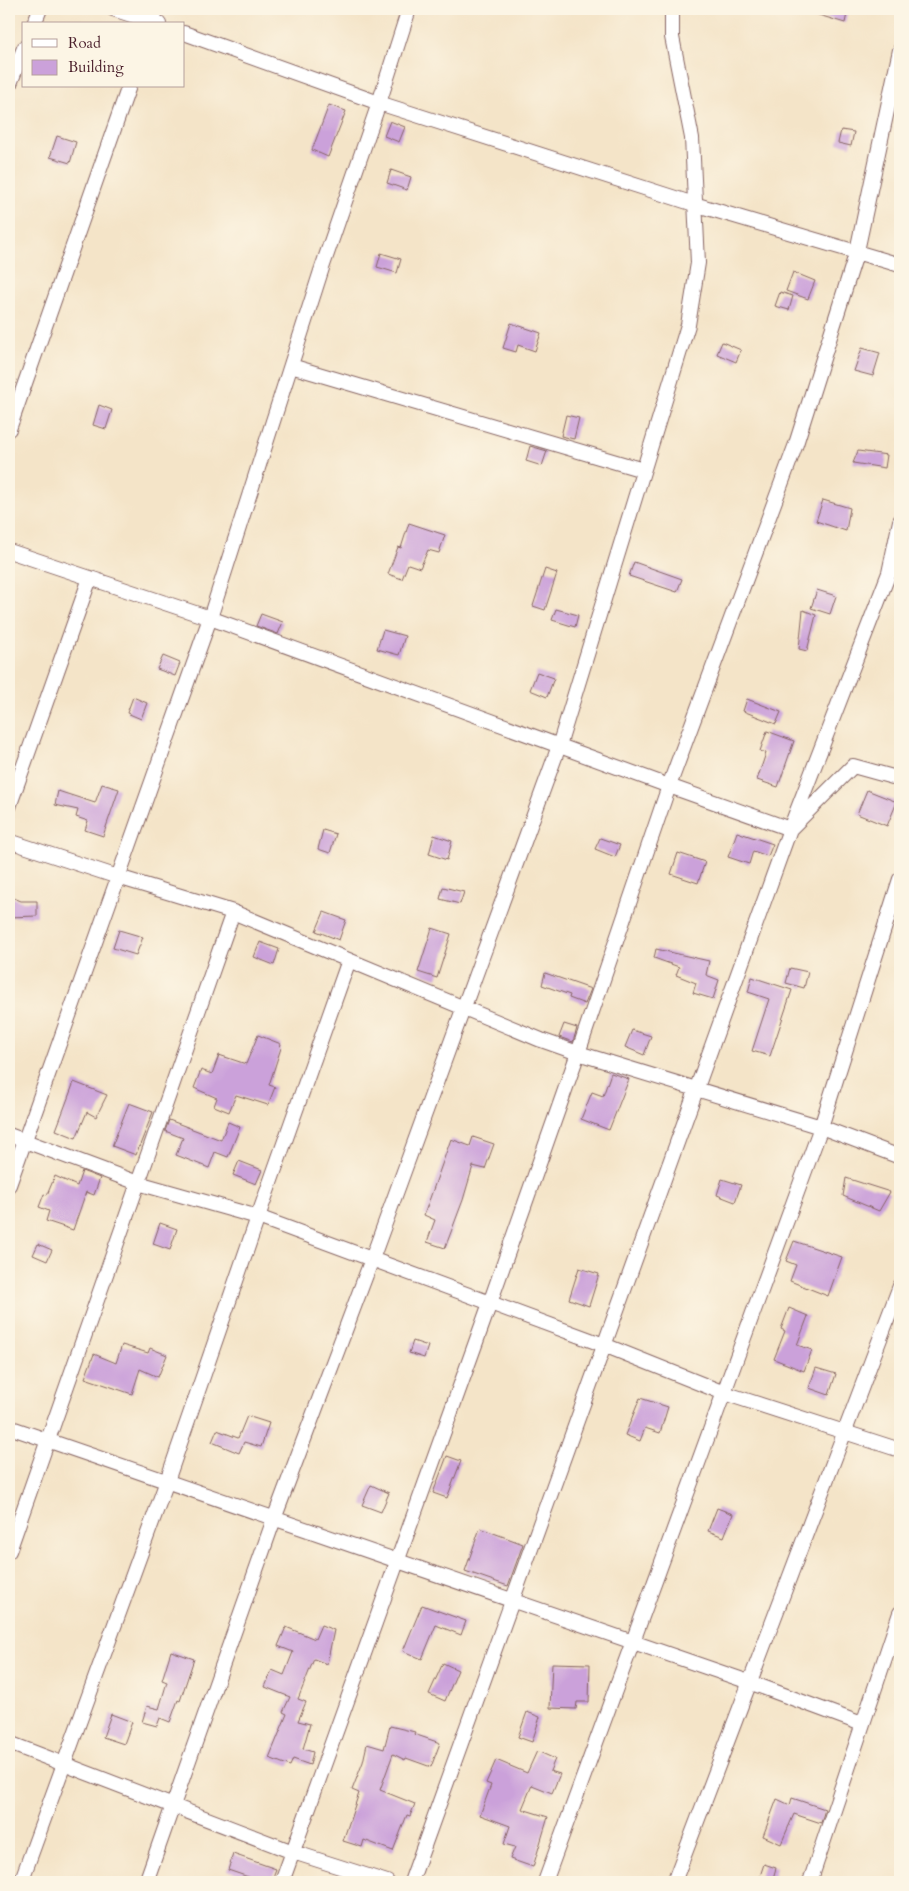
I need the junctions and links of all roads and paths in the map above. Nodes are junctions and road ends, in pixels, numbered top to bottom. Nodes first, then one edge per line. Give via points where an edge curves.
1 (40, 9) edge
2 (113, 9) edge
3 (409, 9) edge
4 (672, 9) edge
5 (155, 19) edge
6 (35, 22) edge
7 (185, 33) edge
8 (900, 50) edge
9 (22, 53) edge
10 (9, 86) edge
11 (128, 88) edge
12 (379, 103) junction
13 (694, 204) junction
14 (857, 251) junction
15 (900, 265) edge
16 (290, 366) junction
17 (9, 429) edge
18 (643, 470) junction
19 (900, 521) edge
20 (9, 551) edge
21 (90, 578) junction
22 (210, 618) junction
23 (559, 746) junction
24 (900, 779) edge
25 (669, 786) junction
26 (9, 807) edge
27 (790, 829) junction
28 (9, 841) edge
29 (118, 877) junction
30 (900, 879) edge
31 (233, 912) junction
32 (349, 960) junction
33 (464, 1008) junction
34 (578, 1053) junction
35 (696, 1088) junction
36 (821, 1127) junction
37 (9, 1135) edge
38 (24, 1141) junction
39 (900, 1157) edge
40 (138, 1183) junction
41 (9, 1185) edge
42 (258, 1217) junction
43 (372, 1259) junction
44 (900, 1286) edge
45 (490, 1303) junction
46 (604, 1344) junction
47 (724, 1393) junction
48 (9, 1427) edge
49 (845, 1432) junction
50 (48, 1441) junction
51 (900, 1450) edge
52 (166, 1481) junction
53 (274, 1518) junction
54 (9, 1551) edge
55 (399, 1561) junction
56 (512, 1600) junction
57 (900, 1615) edge
58 (632, 1642) junction
59 (749, 1682) junction
60 (862, 1724) junction
61 (9, 1743) edge
62 (64, 1763) junction
63 (173, 1807) junction
64 (293, 1852) junction
65 (21, 1882) edge
66 (146, 1882) edge
67 (282, 1882) edge
68 (387, 1882) edge
69 (411, 1882) edge
70 (545, 1882) edge
71 (674, 1882) edge
72 (812, 1882) edge

1 - 6 street
2 - 5 street
3 - 12 street
4 - 13 street via 676,65 692,138
7 - 12 street
8 - 14 street
9 - 10 street
11 - 17 street
12 - 13 street
12 - 16 street
13 - 14 street
13 - 18 street via 698,263 688,325
14 - 15 street
14 - 25 street via 796,444
16 - 18 street
16 - 22 street
18 - 23 street
19 - 27 street via 889,573
20 - 21 street
21 - 22 street
21 - 26 street
22 - 23 street
22 - 29 street
23 - 25 street
23 - 33 street
24 - 27 street via 853,766
25 - 27 street
25 - 34 street
27 - 35 street
28 - 29 street
29 - 31 street
29 - 38 street
30 - 36 street
31 - 32 street
31 - 40 street
32 - 33 street
32 - 42 street
33 - 34 street
33 - 43 street
34 - 35 street
34 - 45 street
35 - 36 street
35 - 46 street
36 - 39 street
36 - 47 street
37 - 38 street
38 - 40 street
38 - 41 street
40 - 42 street
40 - 50 street
42 - 43 street
42 - 52 street
43 - 45 street
43 - 53 street
44 - 49 street
45 - 46 street
45 - 55 street
46 - 47 street
46 - 56 street
47 - 49 street
47 - 58 street
48 - 50 street
49 - 51 street
49 - 59 street
50 - 52 street
50 - 54 street
52 - 53 street
52 - 62 street
53 - 55 street
53 - 63 street
55 - 56 street
55 - 64 street
56 - 58 street
56 - 69 street
57 - 60 street
58 - 59 street
58 - 70 street
59 - 60 street
59 - 71 street
60 - 72 street
61 - 62 street
62 - 63 street
62 - 65 street
63 - 64 street
63 - 66 street
64 - 67 street
64 - 68 street

